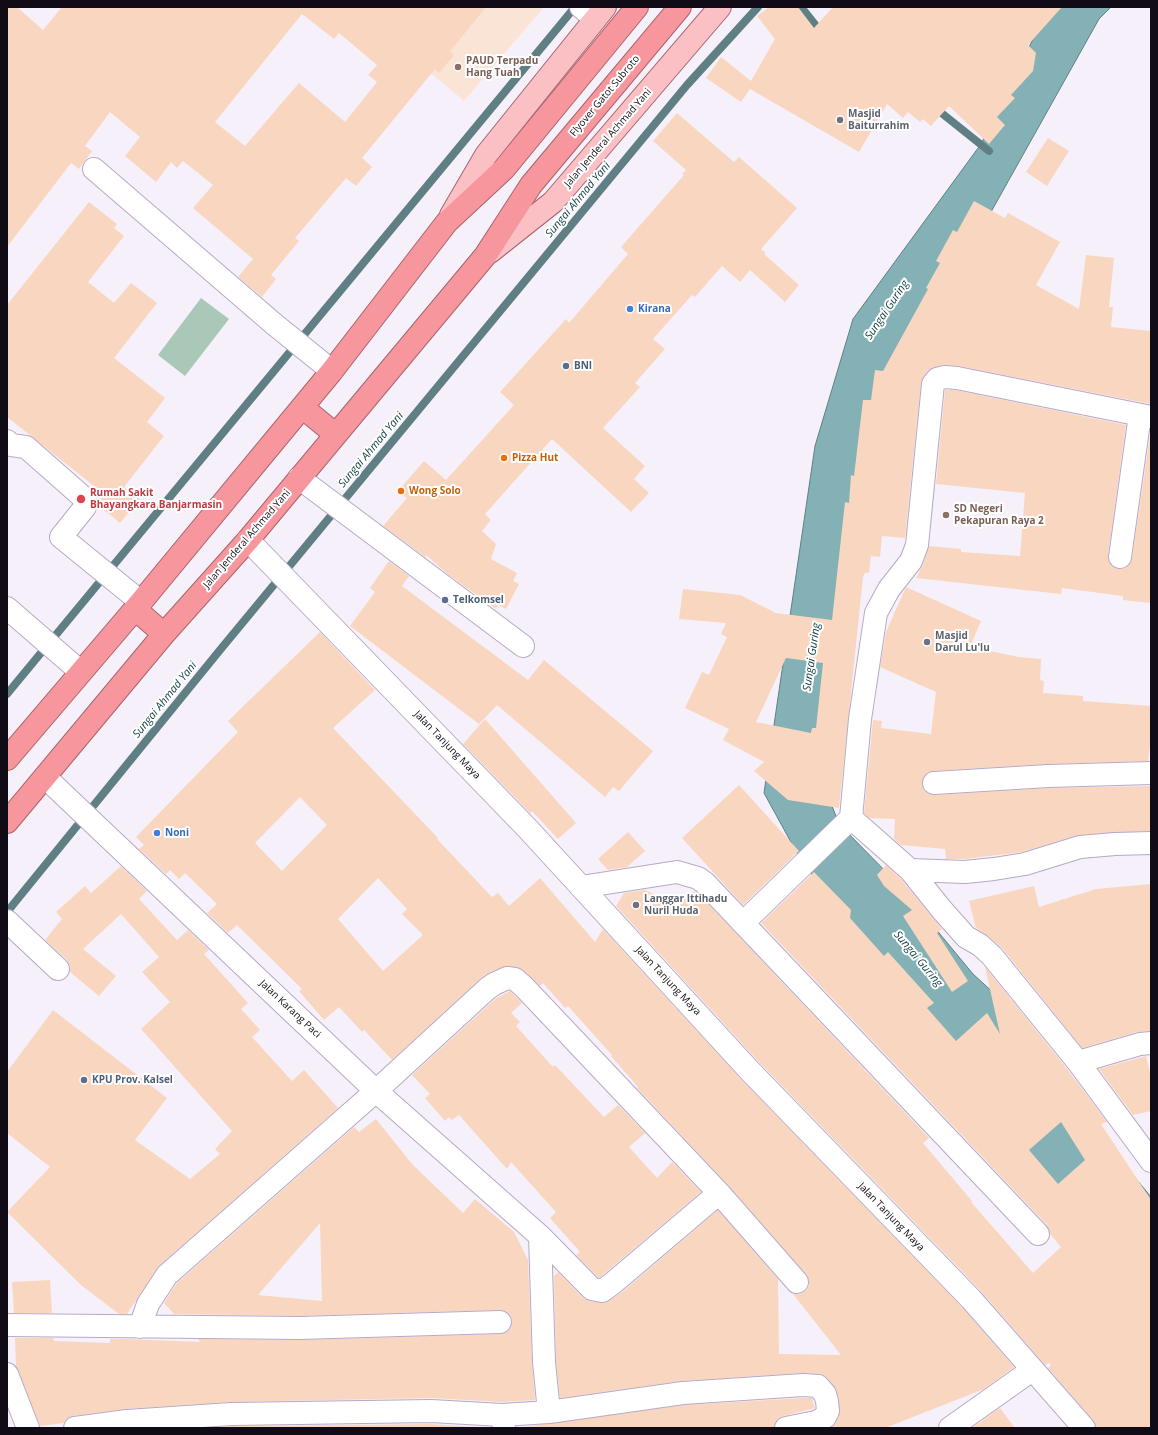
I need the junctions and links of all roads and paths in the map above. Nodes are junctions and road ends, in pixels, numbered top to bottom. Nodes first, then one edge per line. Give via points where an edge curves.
1 (637, 7) edge
2 (680, 7) edge
3 (720, 7) edge
4 (592, 11) edge
5 (94, 168) dead end
6 (531, 185) joint
7 (447, 222) junction
8 (485, 256) junction
9 (332, 371) junction
10 (302, 407) junction
11 (1145, 416) edge
12 (335, 434) junction
13 (7, 441) edge
14 (299, 478) junction
15 (248, 540) junction
16 (1120, 557) dead end
17 (138, 605) junction
18 (7, 608) edge
19 (164, 634) junction
20 (523, 646) dead end
21 (81, 672) junction
22 (8, 757) edge
23 (1151, 773) edge
24 (45, 776) junction
25 (934, 782) dead end
26 (7, 822) edge
27 (846, 823) junction
28 (1151, 843) edge
29 (910, 870) junction
30 (581, 887) junction
31 (7, 921) edge
32 (743, 923) junction
33 (58, 969) dead end
34 (1151, 1043) edge
35 (1078, 1062) junction
36 (376, 1091) junction
37 (1151, 1161) edge
38 (719, 1193) junction
39 (1038, 1234) dead end
40 (540, 1236) junction
41 (797, 1282) dead end
42 (500, 1322) dead end
43 (7, 1325) edge
44 (140, 1327) junction
45 (1032, 1370) junction
46 (7, 1374) edge
47 (549, 1412) junction
48 (503, 1421) edge
49 (28, 1428) edge
50 (75, 1428) edge
51 (786, 1428) edge
52 (950, 1428) edge
53 (1084, 1428) edge

1 - 7 highway via 504,169
2 - 6 highway, Flyover Gatot Subroto
3 - 8 main road, Jalan Jenderal Achmad Yani via 553,202
4 - 7 main road via 486,155
5 - 9 street
6 - 8 highway, Jalan Jenderal Achmad Yani
7 - 9 highway
8 - 12 highway, Jalan Jenderal Achmad Yani
9 - 10 highway
10 - 12 highway
10 - 17 highway
11 - 16 street
11 - 27 street via 957,378 937,379 933,384 917,545 911,560 889,589 876,613
12 - 14 highway, Jalan Jenderal Achmad Yani
13 - 17 street via 26,447 84,499 85,507 61,537
14 - 15 highway, Jalan Jenderal Achmad Yani
14 - 20 street
15 - 19 highway, Jalan Jenderal Achmad Yani
15 - 30 street, Jalan Tanjung Maya
17 - 19 highway
17 - 21 highway
18 - 21 street
19 - 24 highway, Jalan Jenderal Achmad Yani
21 - 22 highway
23 - 25 street
24 - 26 highway, Jalan Jenderal Achmad Yani
24 - 36 street, Jalan Karang Paci
27 - 29 street
27 - 32 street
28 - 29 street via 1080,847 1025,864 994,869 965,872
29 - 35 street via 966,937 980,945 996,961
30 - 32 street via 678,872 705,883
30 - 45 street, Jalan Tanjung Maya via 750,1071 971,1299
31 - 33 street
32 - 39 street
34 - 35 street
35 - 37 street
36 - 38 street via 494,984 507,978 515,979
36 - 40 street, Jalan Karang Paci
36 - 44 street via 167,1275 148,1304
38 - 40 street, Jalan Karang Paci via 602,1291 592,1290
38 - 41 street
40 - 47 street via 544,1362
42 - 44 street via 300,1328
43 - 44 street
45 - 52 street
45 - 53 street, Jalan Tanjung Maya
46 - 49 street
47 - 48 street
47 - 51 street via 683,1393 818,1386 827,1401 828,1410 825,1417 816,1422
48 - 50 street via 430,1411 231,1414 127,1421

